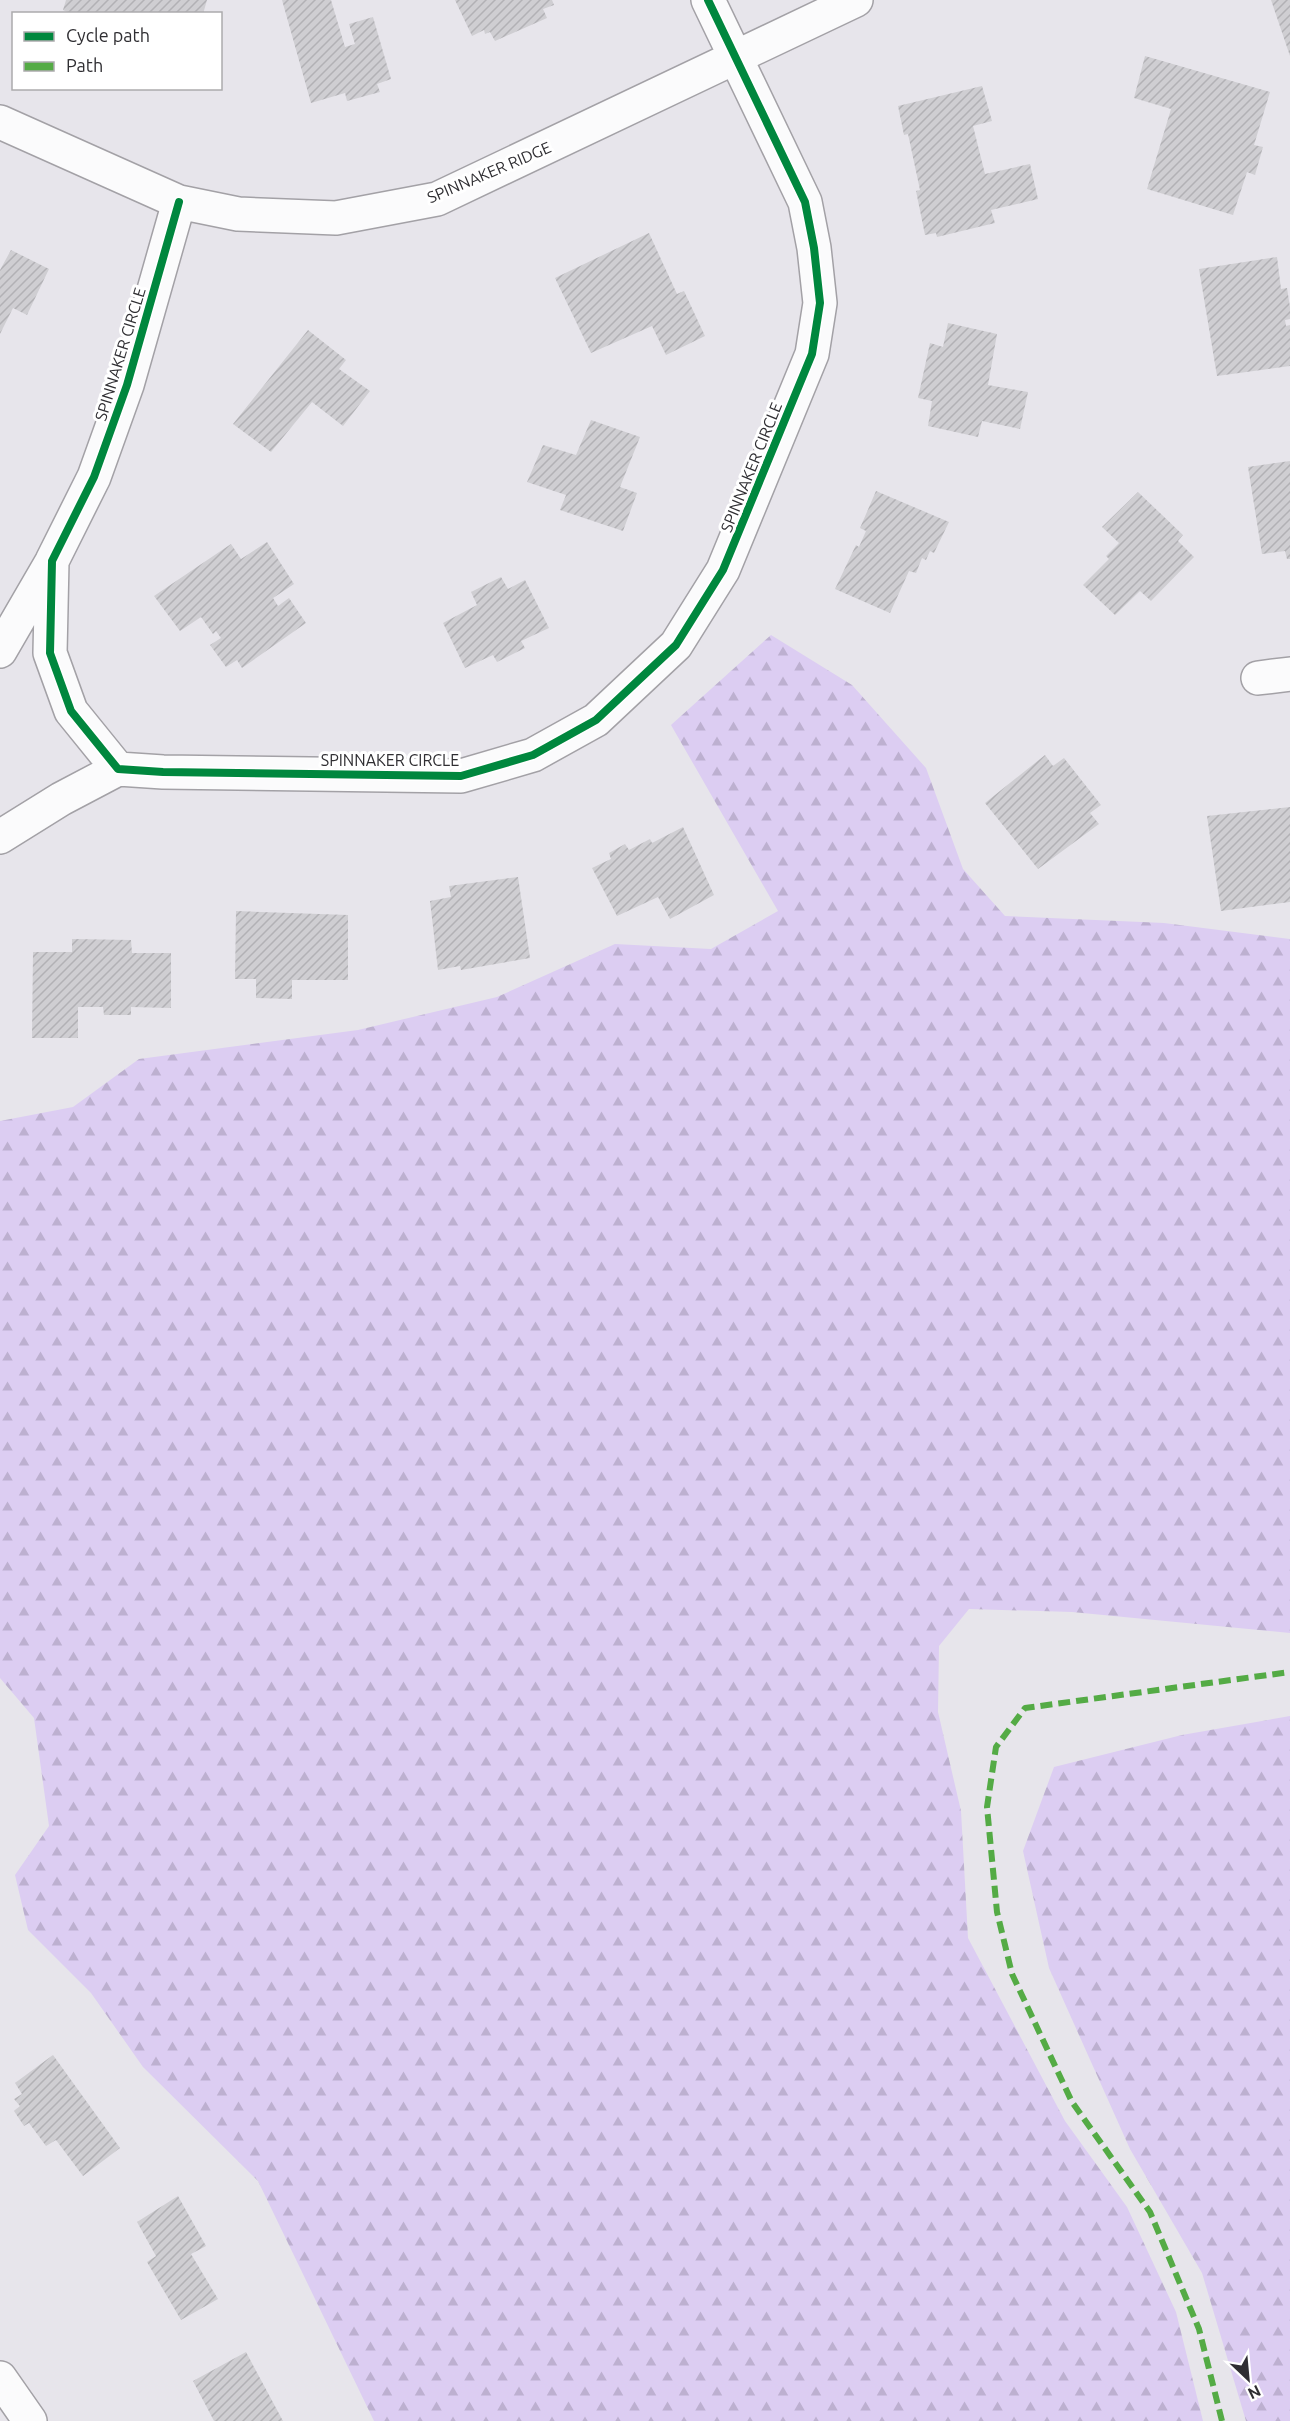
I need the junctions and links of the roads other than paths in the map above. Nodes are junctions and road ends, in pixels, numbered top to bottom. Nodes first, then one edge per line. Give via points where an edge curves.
1 (708, 0) edge
2 (856, 0) edge
3 (735, 56) junction
4 (0, 122) edge
5 (179, 202) junction
6 (52, 561) junction
7 (0, 651) edge
8 (1290, 674) edge
9 (1258, 678) dead end
10 (118, 769) junction
11 (0, 837) edge
12 (0, 2378) edge
13 (30, 2421) edge

1 - 3 street, SPINNAKER CIRCLE
2 - 3 street, SPINNAKER RIDGE
3 - 5 street, SPINNAKER RIDGE via 437,199 336,218 238,214
3 - 10 street, SPINNAKER CIRCLE via 805,202 820,303 812,354 723,570 676,645 596,720 533,755 461,776
4 - 5 street, SPINNAKER RIDGE
5 - 6 street, SPINNAKER CIRCLE via 127,386 94,477
6 - 7 street
6 - 10 street, SPINNAKER CIRCLE via 50,653 71,711
8 - 9 street
10 - 11 street
12 - 13 street

